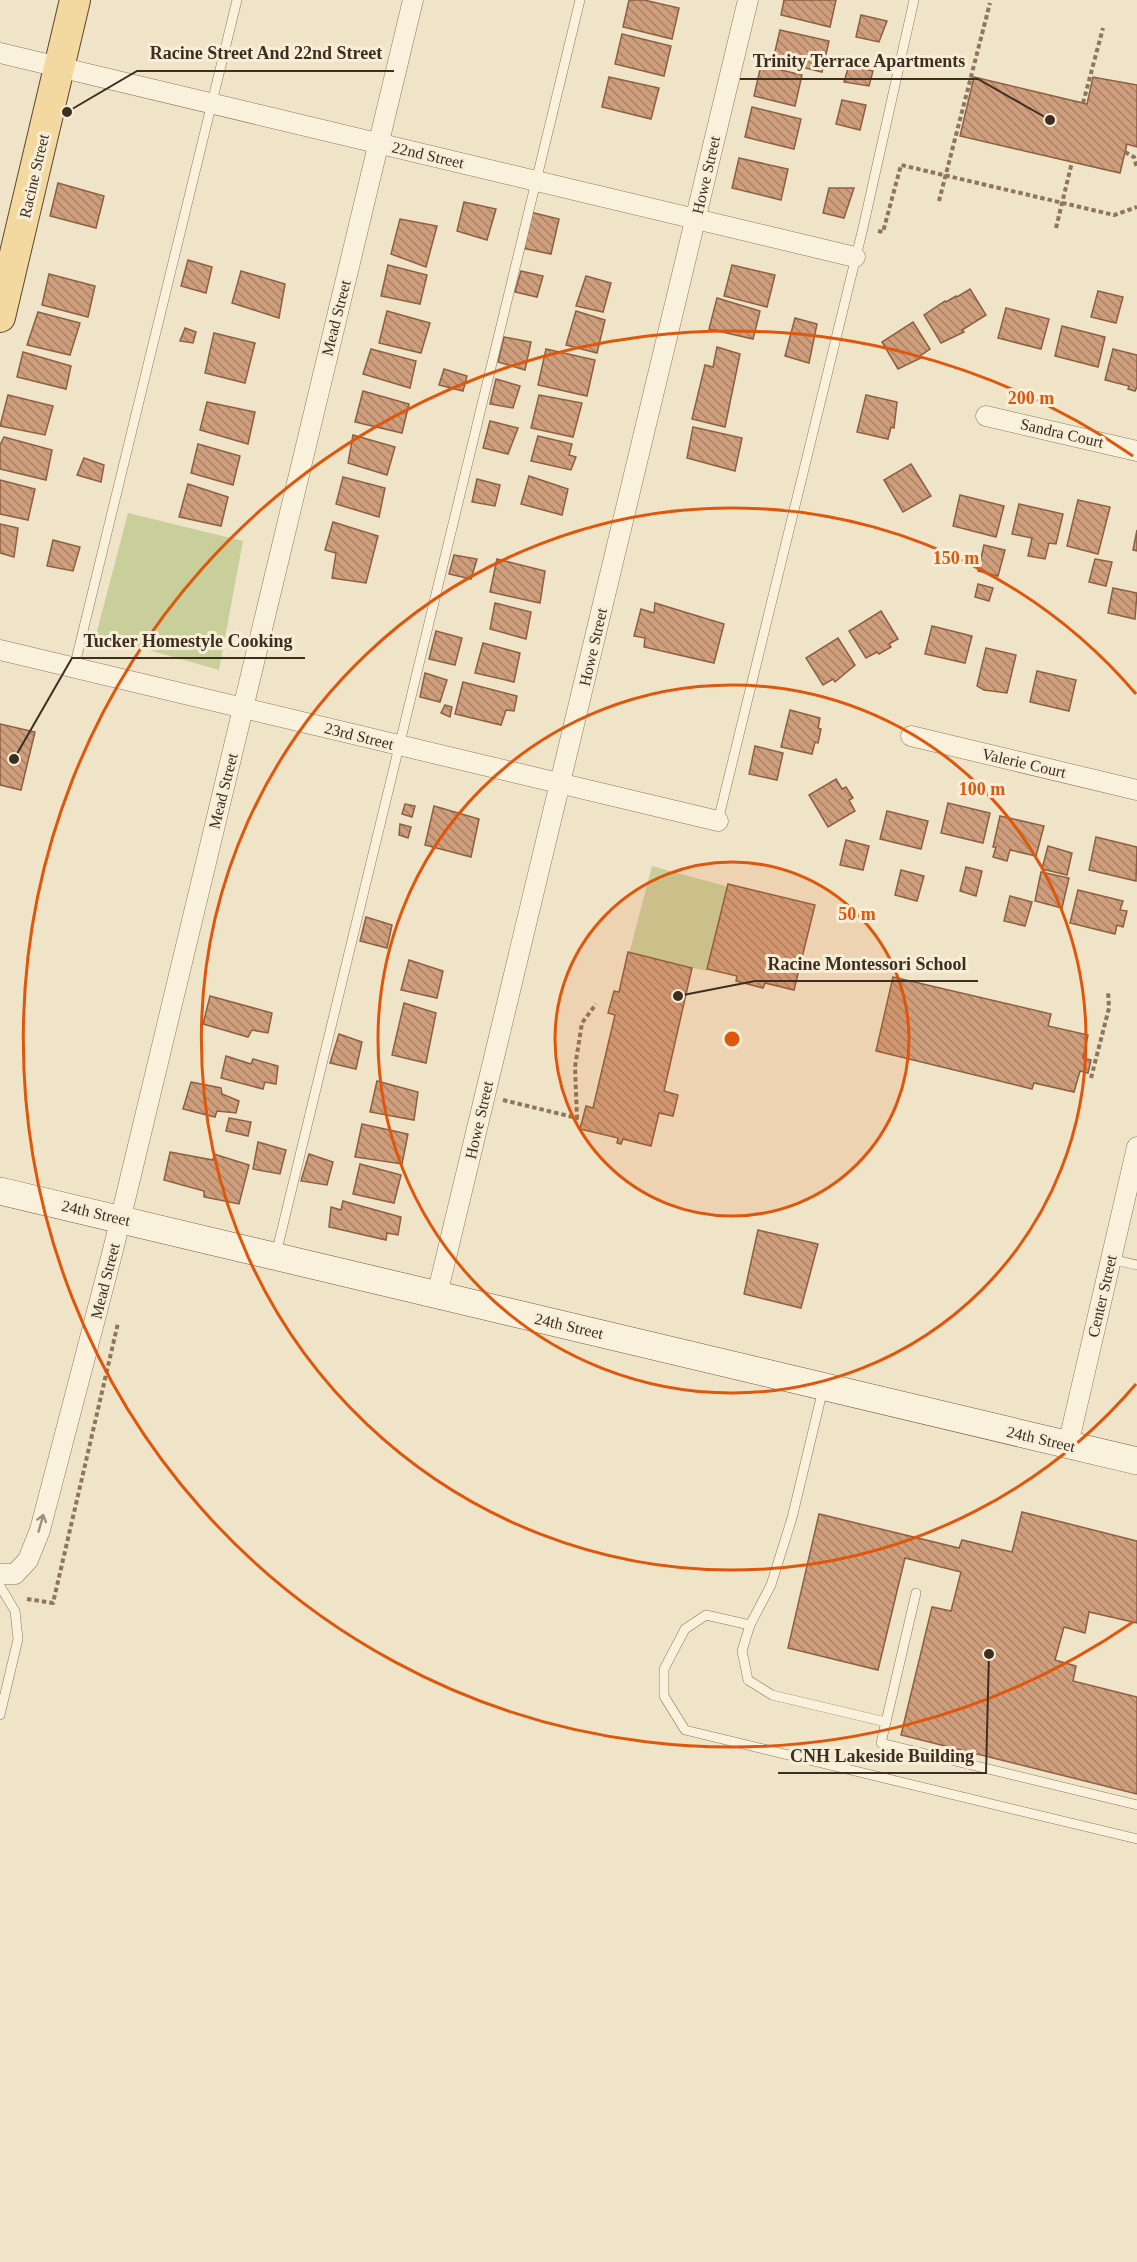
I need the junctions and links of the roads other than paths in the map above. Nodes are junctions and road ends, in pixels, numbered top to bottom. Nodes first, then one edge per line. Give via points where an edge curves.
1 (75, 0) edge
2 (237, 0) edge
3 (413, 0) edge
4 (580, 0) edge
5 (748, 0) edge
6 (914, 0) edge
7 (0, 53) edge
8 (60, 67) junction
9 (211, 103) junction
10 (378, 143) junction
11 (537, 181) junction
12 (695, 219) junction
13 (855, 257) junction
14 (0, 317) edge
15 (986, 416) dead end
16 (1137, 451) edge
17 (0, 650) edge
18 (74, 668) junction
19 (243, 708) junction
20 (911, 736) dead end
21 (401, 746) junction
22 (560, 784) junction
23 (1137, 790) edge
24 (718, 821) joint
25 (1137, 1147) edge
26 (0, 1191) edge
27 (120, 1219) junction
28 (275, 1256) junction
29 (1111, 1259) junction
30 (1137, 1265) edge
31 (437, 1294) junction
32 (823, 1387) junction
33 (1068, 1445) junction
34 (1137, 1461) edge
35 (5, 1578) edge
36 (916, 1593) dead end
37 (750, 1625) junction
38 (0, 1715) edge
39 (886, 1722) junction
40 (1137, 1806) edge
41 (1137, 1839) edge

1 - 8 main road, Racine Street
2 - 9 lane
3 - 10 street, Mead Street
4 - 11 lane
5 - 12 street, Howe Street
6 - 13 lane
7 - 8 street, 22nd Street
8 - 9 street, 22nd Street
8 - 14 main road, Racine Street
9 - 10 street, 22nd Street
9 - 18 lane
10 - 11 street, 22nd Street
10 - 19 street, Mead Street
11 - 12 street, 22nd Street
11 - 21 lane
12 - 13 street, 22nd Street
12 - 22 street, Howe Street
13 - 24 lane
15 - 16 street, Sandra Court
17 - 18 street, 23rd Street
18 - 19 street, 23rd Street
19 - 21 street, 23rd Street
19 - 27 street, Mead Street
20 - 23 street, Valerie Court
21 - 22 street, 23rd Street
21 - 28 lane
22 - 24 street, 23rd Street
22 - 31 street, Howe Street
25 - 29 street, Center Street
26 - 27 street, 24th Street
27 - 28 street, 24th Street
35 -> 27 street, Mead Street via 28,1560 40,1530
28 - 31 street, 24th Street
29 - 30 lane
29 - 33 street, Center Street
31 - 32 street, 24th Street
32 - 33 street, 24th Street
32 - 37 lane via 771,1585
33 - 34 street, 24th Street
35 - 38 lane via 18,1639
36 - 39 lane
37 - 39 lane via 742,1651 748,1680 772,1695
37 - 41 lane via 706,1615 685,1629 664,1669 664,1696 685,1730
39 - 40 lane via 880,1743

